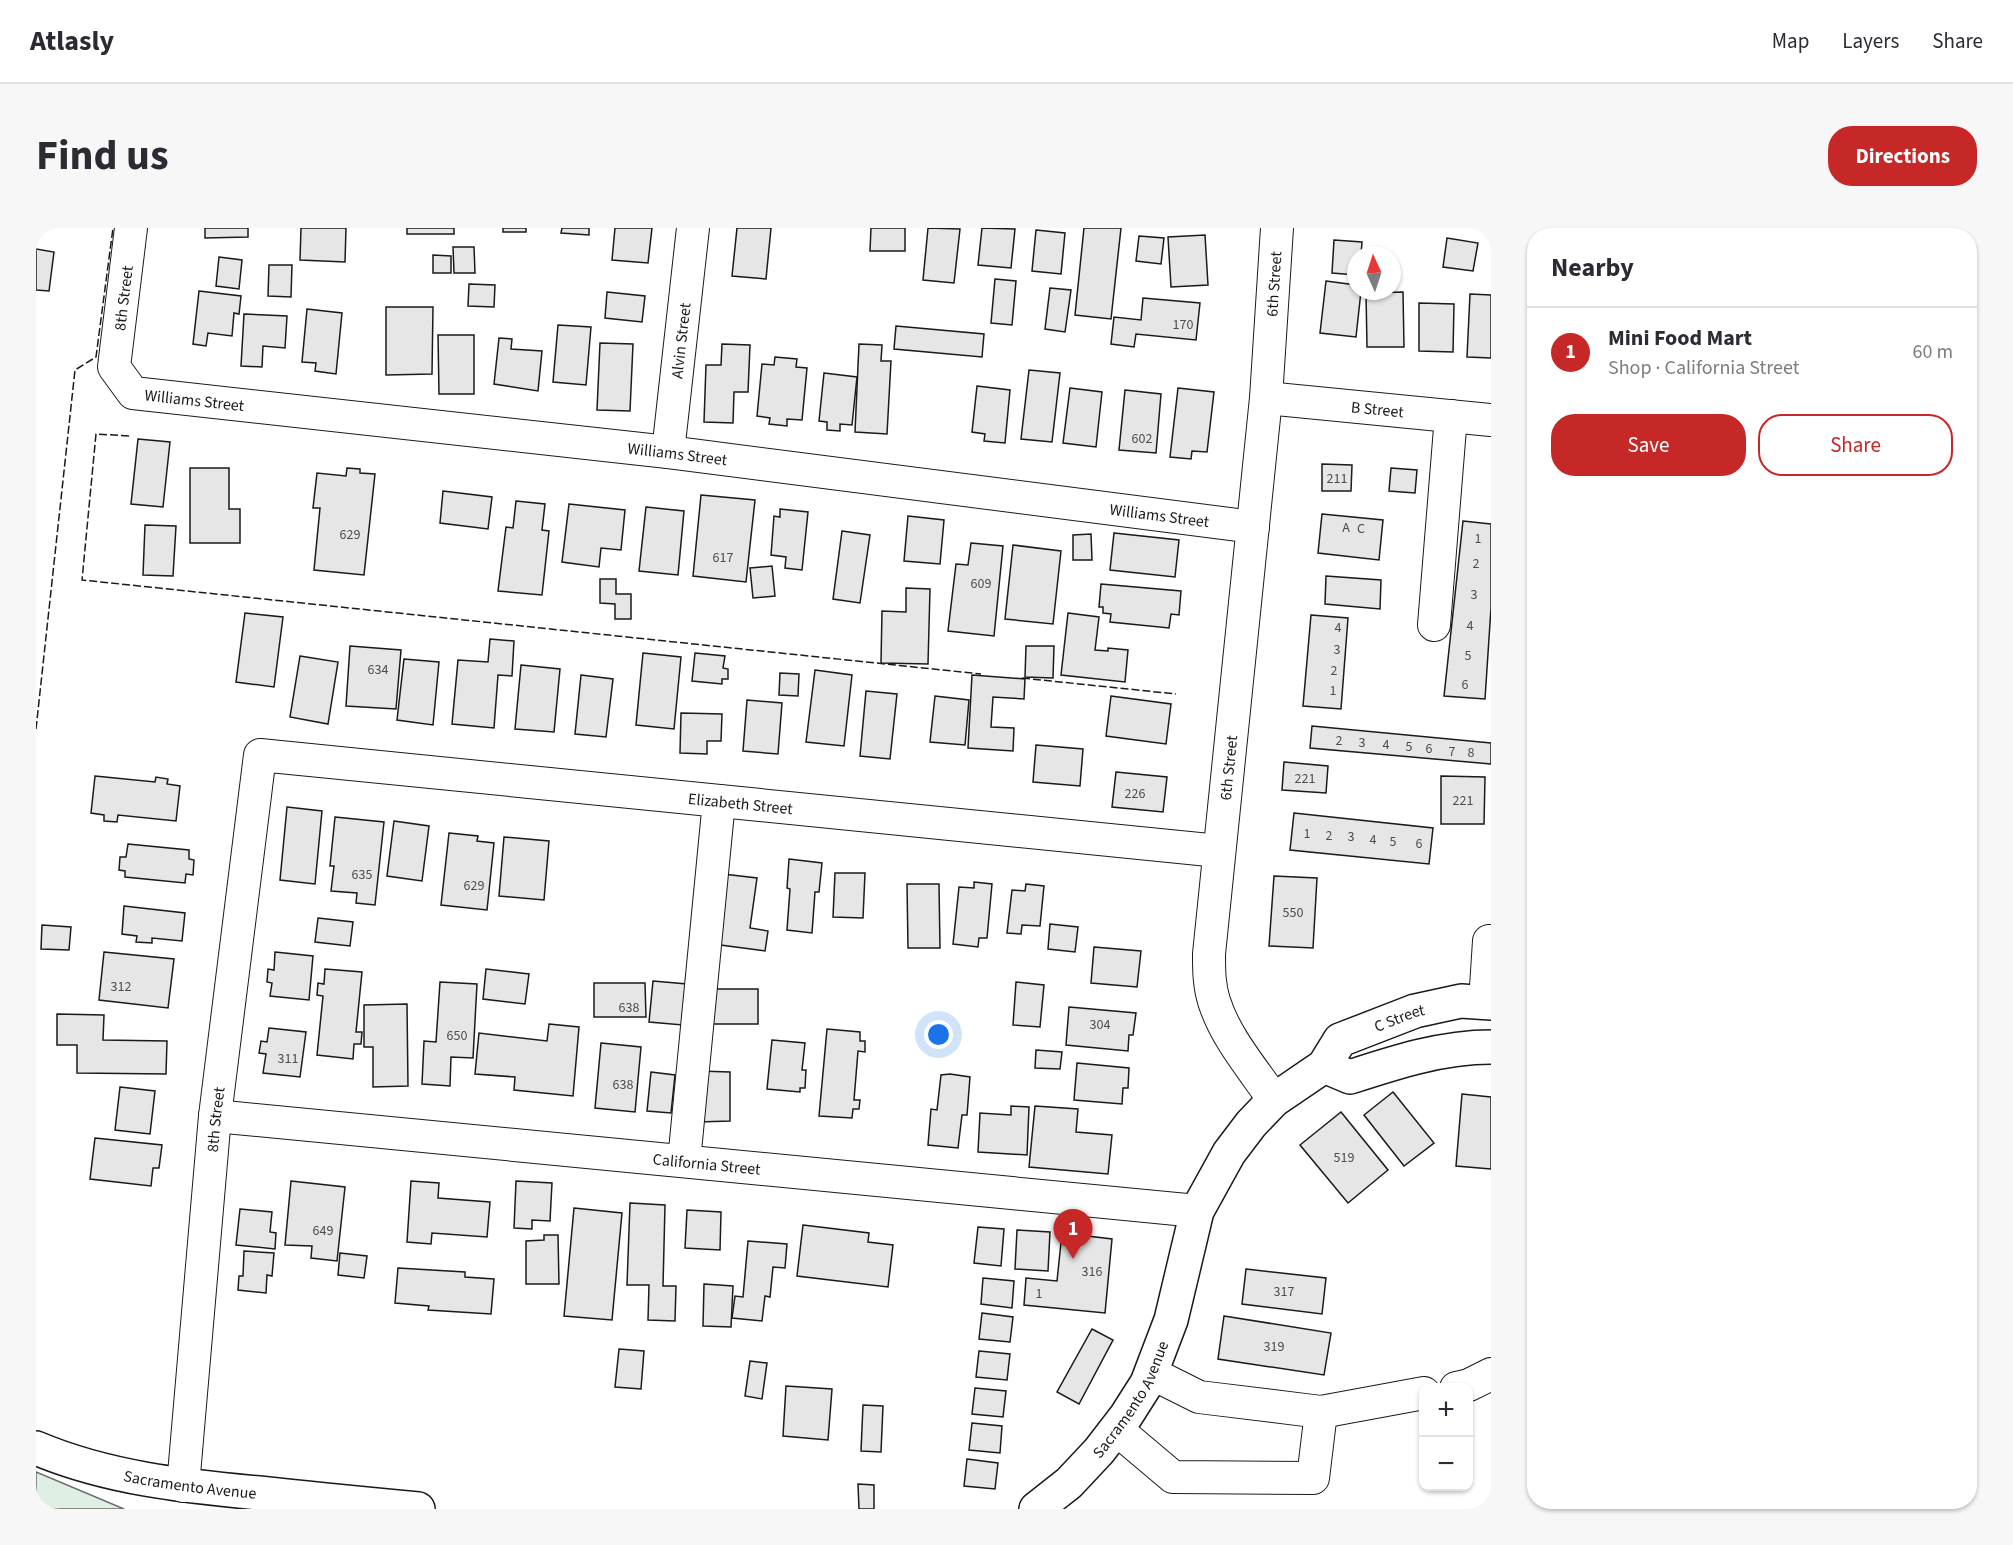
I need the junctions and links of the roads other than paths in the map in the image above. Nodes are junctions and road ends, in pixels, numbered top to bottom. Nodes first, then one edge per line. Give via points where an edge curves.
1 (131, 228) edge
2 (693, 228) edge
3 (1277, 228) edge
4 (114, 367) joint
5 (1266, 399) junction
6 (1451, 416) junction
7 (1491, 420) edge
8 (668, 452) junction
9 (1252, 527) junction
10 (1434, 625) dead end
11 (260, 755) joint
12 (719, 801) junction
13 (1219, 852) junction
14 (1491, 942) edge
15 (1488, 1002) edge
16 (1491, 1047) edge
17 (1324, 1066) junction
18 (1274, 1100) junction
19 (215, 1116) junction
20 (684, 1161) junction
21 (1197, 1211) junction
22 (1151, 1373) junction
23 (1491, 1374) edge
24 (1472, 1383) edge
25 (1419, 1395) edge
26 (1321, 1412) junction
27 (1116, 1429) junction
28 (36, 1448) edge
29 (183, 1486) junction
30 (418, 1509) edge
31 (1036, 1509) edge

1 - 4 street, 8th Street
2 - 8 street, Alvin Street
3 - 5 street, 6th Street
4 - 8 street, Williams Street via 133,393
5 - 6 street, B Street
5 - 9 street, 6th Street
6 - 7 street, B Street
6 - 10 street
8 - 9 street, Williams Street
9 - 13 street, 6th Street
11 - 12 street, Elizabeth Street
11 - 19 street, 8th Street
12 - 13 street, Elizabeth Street
12 - 20 street
13 - 18 street, 6th Street via 1209,978 1222,1021
14 - 15 street
15 - 17 main road, C Street via 1440,1005 1385,1022 1341,1040
16 - 17 main road via 1410,1058 1350,1077
17 - 18 main road, C Street
18 - 21 main road via 1229,1153
19 - 20 street, California Street
19 - 29 street, 8th Street
20 - 21 street, California Street
21 - 22 main road, Sacramento Avenue via 1171,1320
22 - 26 street via 1199,1397
22 - 27 main road, Sacramento Avenue
23 - 24 street
25 - 26 street
26 - 27 street via 1313,1478 1173,1477
27 - 31 main road, Sacramento Avenue via 1069,1483
28 - 29 main road, Sacramento Avenue via 112,1472
29 - 30 main road, Sacramento Avenue

